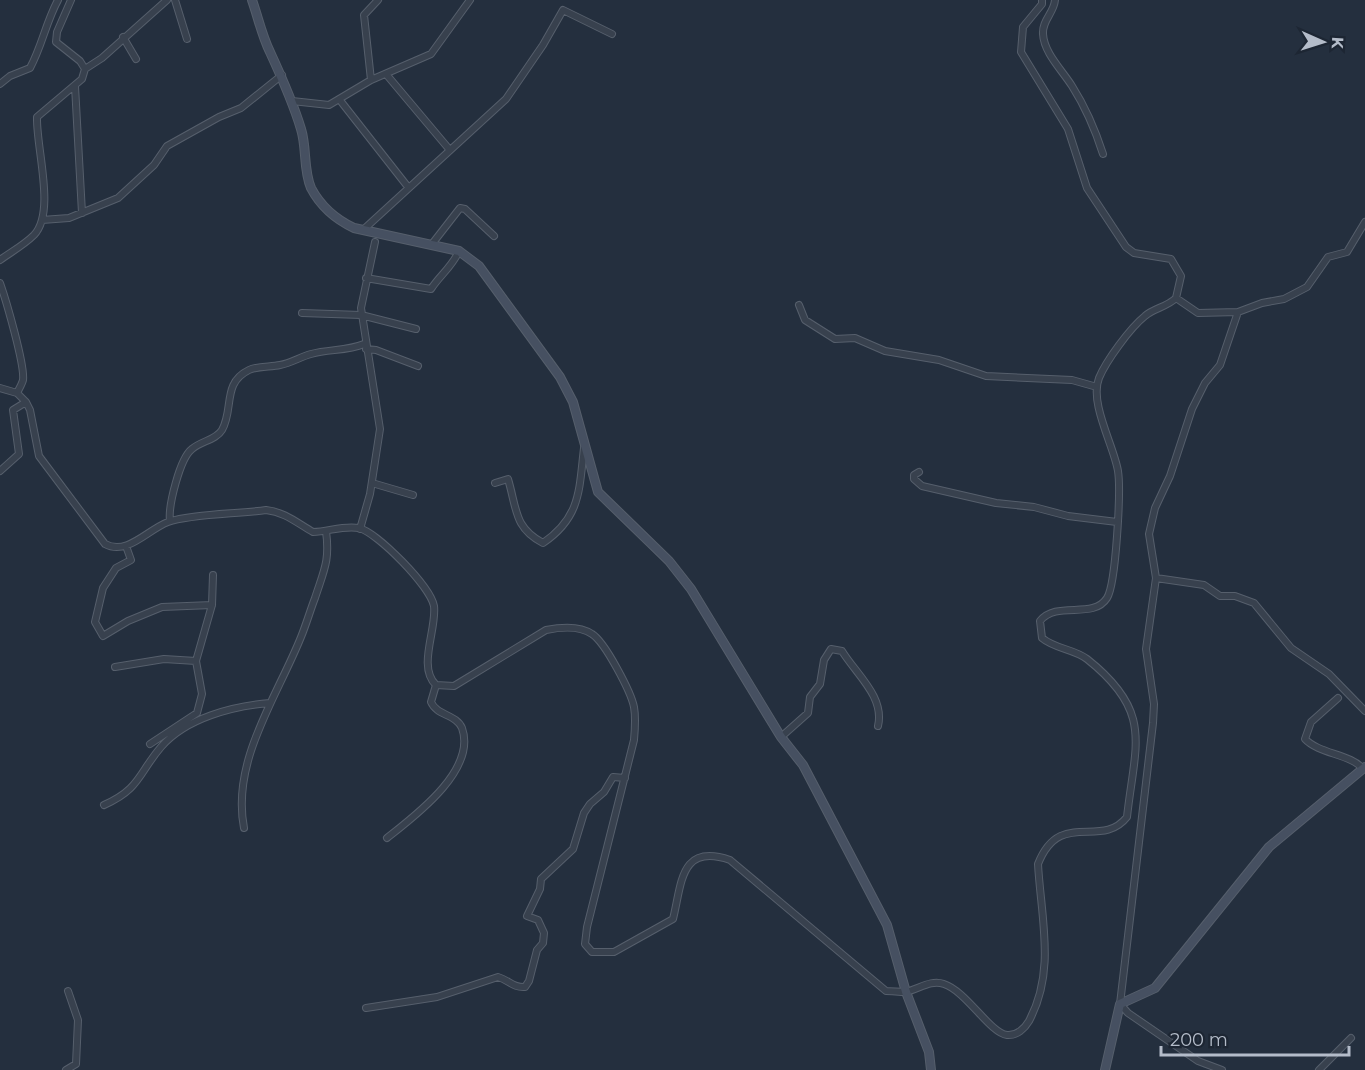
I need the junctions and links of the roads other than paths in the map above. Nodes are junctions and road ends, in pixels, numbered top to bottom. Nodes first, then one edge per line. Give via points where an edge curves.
1 (58, 0) edge
2 (71, 0) edge
3 (167, 0) edge
4 (175, 0) edge
5 (252, 0) edge
6 (378, 0) edge
7 (470, 0) edge
8 (1042, 0) edge
9 (1055, 0) edge
10 (612, 34) dead end
11 (123, 37) junction
12 (187, 39) dead end
13 (136, 59) dead end
14 (85, 69) junction
15 (386, 74) junction
16 (282, 75) junction
17 (371, 80) junction
18 (0, 84) edge
19 (75, 86) junction
20 (339, 99) junction
21 (292, 101) junction
22 (449, 149) junction
23 (1102, 154) dead end
24 (408, 187) junction
25 (82, 213) junction
26 (42, 220) junction
27 (1365, 222) edge
28 (363, 230) junction
29 (494, 236) dead end
30 (375, 242) dead end
31 (432, 244) junction
32 (459, 251) junction
33 (0, 260) edge
34 (366, 278) junction
35 (0, 283) edge
36 (1176, 298) junction
37 (799, 305) dead end
38 (302, 312) dead end
39 (1238, 312) junction
40 (362, 315) junction
41 (416, 329) dead end
42 (365, 346) junction
43 (418, 366) dead end
44 (1097, 387) junction
45 (0, 388) edge
46 (17, 393) junction
47 (26, 402) junction
48 (585, 441) junction
49 (0, 471) edge
50 (919, 472) dead end
51 (372, 483) junction
52 (495, 483) dead end
53 (413, 495) dead end
54 (170, 521) junction
55 (1117, 522) junction
56 (360, 529) junction
57 (326, 531) junction
58 (126, 546) junction
59 (213, 575) dead end
60 (1156, 578) junction
61 (212, 605) junction
62 (196, 661) junction
63 (115, 667) dead end
64 (436, 685) junction
65 (1338, 698) dead end
66 (270, 703) junction
67 (1365, 711) edge
68 (878, 726) dead end
69 (781, 737) junction
70 (150, 744) dead end
71 (1364, 768) edge
72 (625, 778) junction
73 (104, 805) dead end
74 (244, 828) dead end
75 (387, 838) dead end
76 (68, 991) dead end
77 (906, 992) junction
78 (1120, 1004) junction
79 (366, 1008) dead end
80 (1351, 1038) dead end
81 (66, 1070) edge
82 (931, 1070) edge
83 (1105, 1070) edge
84 (1222, 1070) edge
85 (1319, 1070) edge

1 - 18 street via 30,68
2 - 14 street via 56,42
3 - 11 street
4 - 12 street
5 - 16 main road via 269,51
6 - 17 street via 363,15
7 - 15 street via 431,54
8 - 36 street via 1023,27 1021,52 1068,129 1081,174 1126,248 1134,253 1166,257 1177,266 1181,276
9 - 23 street via 1042,25 1043,37 1050,55 1091,119
10 - 22 street via 563,10 506,99
11 - 13 street
11 - 14 street
14 - 19 street
15 - 17 street
15 - 22 street
16 - 21 main road
16 - 25 street via 241,108 167,146 154,165 118,198
17 - 20 street
19 - 25 street
19 - 26 street via 37,117 36,139 45,190
20 - 21 street via 329,105
20 - 24 street
21 - 28 main road via 303,133 306,172 312,188 323,207 338,221
22 - 24 street
24 - 28 street
25 - 26 street
26 - 33 street via 34,235
27 - 39 street via 1347,252 1328,257 1307,287 1284,299
28 - 31 main road
29 - 31 street via 460,208
30 - 34 street
31 - 32 main road
32 - 34 street via 451,268 431,289
32 - 48 main road via 479,266 560,377 573,402
34 - 40 street
35 - 46 street via 20,356 23,379
36 - 39 street via 1198,313
36 - 44 street via 1143,316 1105,367
37 - 44 street via 805,320 835,339 855,338 902,355 939,360 986,376 1072,380
38 - 40 street
39 - 60 street via 1220,365 1192,409 1155,508 1149,534
40 - 41 street
40 - 42 street
42 - 43 street
42 - 51 street via 380,429
42 - 54 street via 311,354 287,364 245,372 232,387 221,432 189,450 182,462
44 - 55 street via 1118,470
45 - 46 street
46 - 47 street
47 - 49 street via 13,410 19,454
47 - 58 street via 46,470 105,544 119,549
48 - 52 street via 577,506 561,531 543,543 527,535 516,512 508,479
48 - 69 main road via 598,492 669,561 691,589
50 - 55 street via 914,479 922,486 996,503
51 - 53 street
51 - 56 street
54 - 57 street via 266,510 284,514 313,532
54 - 58 street
55 - 77 street via 1107,598 1099,606 1053,611 1040,621 1040,629 1048,643 1085,658 1112,684 1133,713 1137,726 1127,817 1120,825 1102,830 1067,833 1053,839 1044,849 1038,864 1044,984 1026,1027 1007,1035 945,984
56 - 57 street
56 - 64 street via 394,554 424,585 431,598 433,628 428,671
57 - 66 street via 329,555 301,637
58 - 61 street via 131,560 116,568 103,588 95,622 103,636 162,608
59 - 61 street
60 - 67 street via 1204,585 1220,596 1235,596 1254,603 1291,648 1329,674
60 - 78 street via 1146,649 1154,704 1152,734
61 - 62 street
62 - 63 street via 164,659
62 - 70 street via 202,694 198,713
64 - 72 street via 454,686 546,630 583,629 601,642 633,704 634,740
64 - 75 street via 433,707 455,719 462,728 460,764 430,804
65 - 71 street via 1311,722 1305,739
66 - 73 street via 244,705 191,724 162,746 137,784
66 - 74 street via 243,788
68 - 69 street via 879,711 870,688 842,651 831,649 824,660 820,684 810,697 808,713
69 - 77 main road via 803,765 886,925
71 - 78 main road via 1269,847 1155,988
72 - 77 street via 587,927 588,949 614,952 673,919 682,874 700,856 713,855 730,860 886,991
72 - 79 street via 613,777 590,804 580,821 573,849 541,879 527,916 538,920 544,933 543,943 525,987 513,986 498,977 437,997
76 - 81 street via 78,1020 76,1064
77 - 82 main road via 929,1052
78 - 83 main road
78 - 84 street via 1198,1061
80 - 85 street

